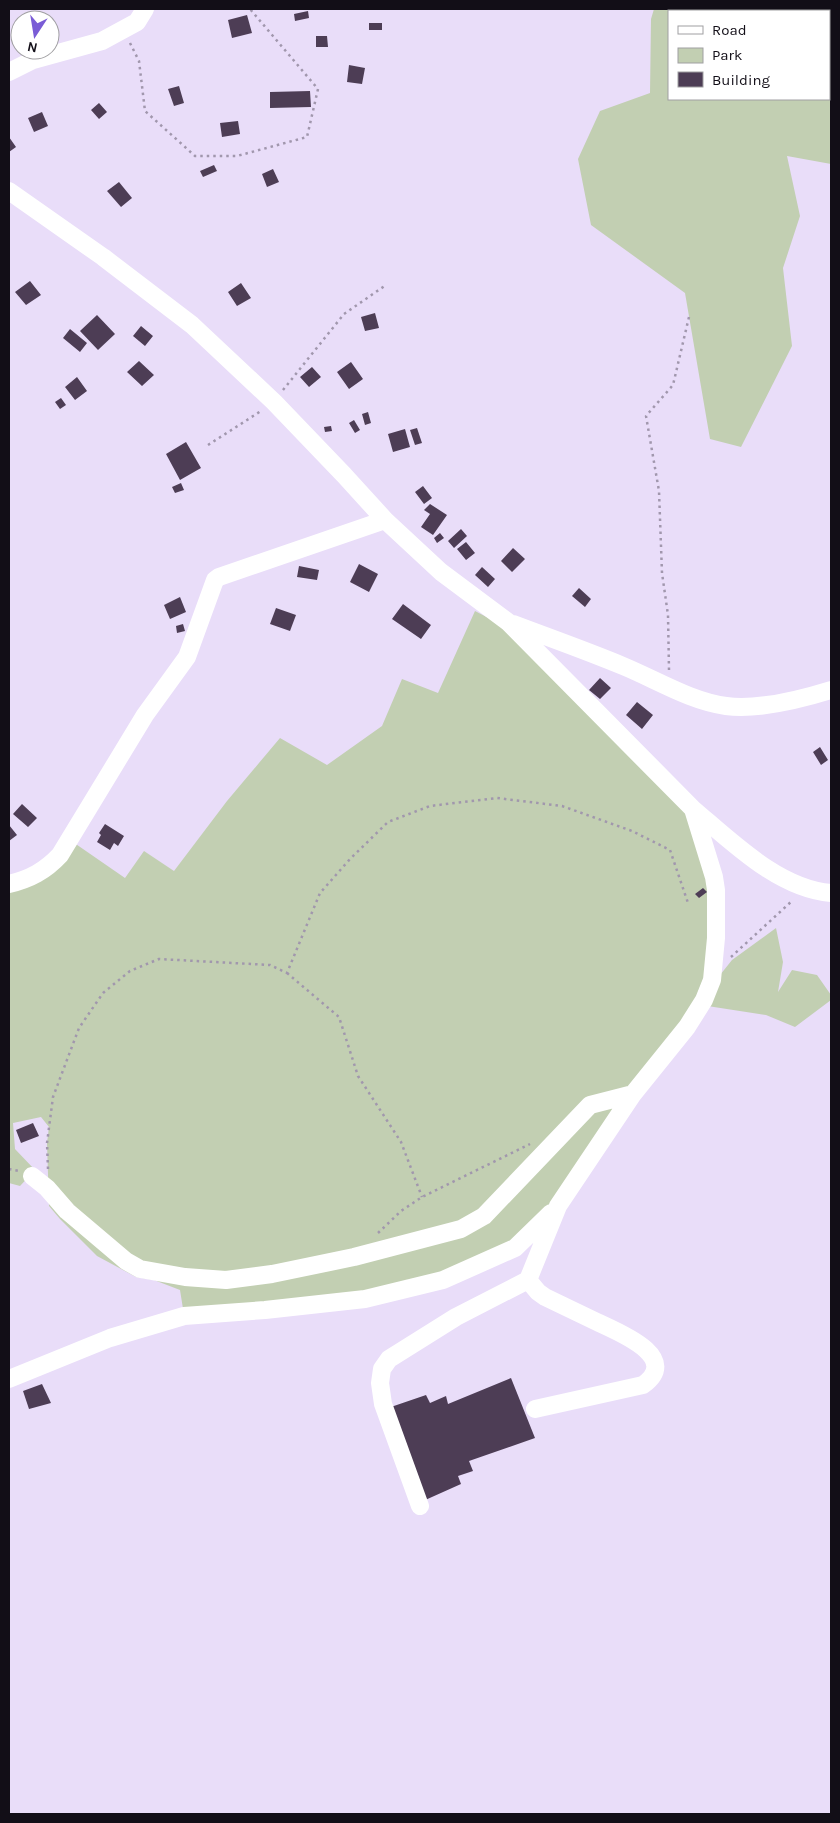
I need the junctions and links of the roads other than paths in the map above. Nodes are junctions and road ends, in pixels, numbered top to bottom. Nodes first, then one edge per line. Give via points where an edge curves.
1 (145, 9) edge
2 (9, 72) edge
3 (9, 191) edge
4 (385, 520) junction
5 (508, 622) junction
6 (831, 690) edge
7 (693, 809) junction
8 (9, 884) edge
9 (831, 893) edge
10 (633, 1094) junction
11 (32, 1176) dead end
12 (558, 1206) junction
13 (528, 1280) junction
14 (9, 1378) edge
15 (535, 1409) dead end
16 (420, 1506) dead end

1 - 2 street via 137,22 102,41 33,60
3 - 4 street via 192,325 274,402
4 - 5 street via 442,572
4 - 8 street via 215,580 187,657 145,715 60,855 41,872
5 - 6 street via 673,689 726,706 760,705
5 - 7 street
7 - 9 street via 772,872 808,890
7 - 10 street via 716,890 712,980 704,1000 687,1026
10 - 11 street via 590,1105 484,1216 461,1230 272,1274 226,1280 185,1277 140,1268 126,1261 67,1211
10 - 12 street
12 - 13 street
12 - 14 street via 515,1248 442,1280 365,1298 184,1316 110,1338
13 - 15 street via 545,1297 635,1340 655,1362 651,1379 643,1385
13 - 16 street via 456,1317 389,1359 382,1370 383,1404

